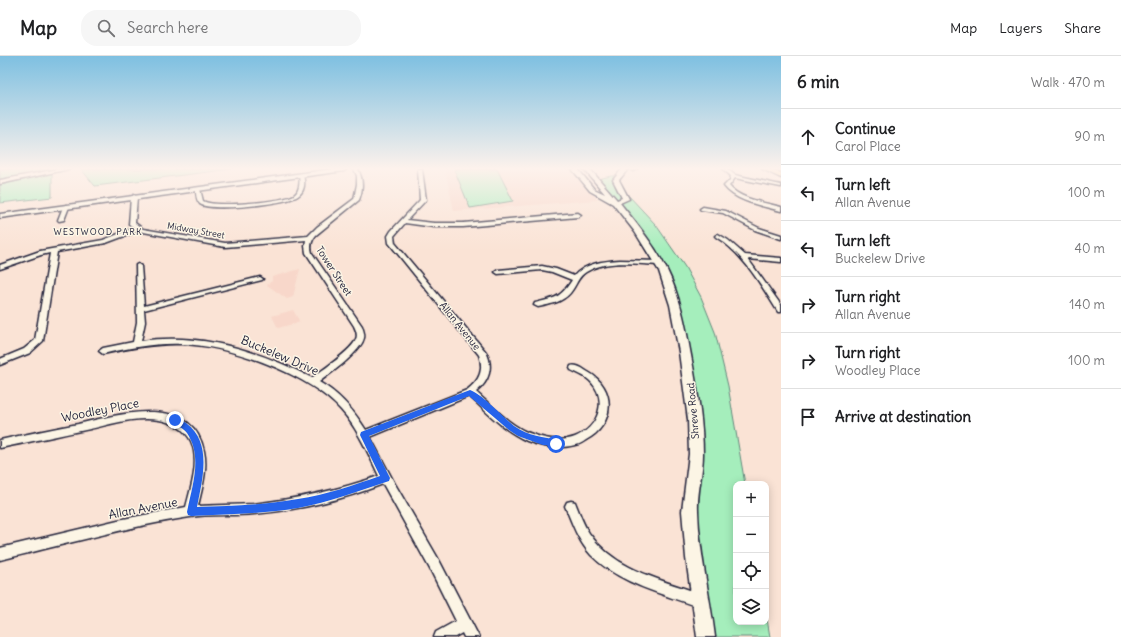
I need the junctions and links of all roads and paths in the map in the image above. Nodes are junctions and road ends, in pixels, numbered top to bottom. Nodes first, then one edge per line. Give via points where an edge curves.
1 (141, 196) edge
2 (199, 196) edge
3 (295, 196) edge
4 (357, 196) edge
5 (423, 196) edge
6 (606, 196) edge
7 (624, 196) edge
8 (742, 196) edge
9 (134, 197) junction
10 (612, 198) junction
11 (66, 207) junction
12 (703, 209) dead end
13 (781, 209) edge
14 (578, 215) dead end
15 (0, 216) edge
16 (61, 220) dead end
17 (403, 221) junction
18 (137, 228) junction
19 (718, 236) dead end
20 (781, 237) edge
21 (310, 238) junction
22 (54, 250) junction
23 (742, 257) junction
24 (781, 260) edge
25 (659, 264) junction
26 (138, 266) dead end
27 (0, 267) edge
28 (498, 272) dead end
29 (576, 279) junction
30 (260, 280) dead end
31 (538, 305) dead end
32 (140, 309) junction
33 (781, 310) edge
34 (136, 343) junction
35 (103, 351) dead end
36 (0, 362) edge
37 (574, 368) dead end
38 (313, 382) junction
39 (470, 392) junction
40 (364, 435) junction
41 (0, 444) edge
42 (386, 478) junction
43 (571, 506) dead end
44 (191, 512) junction
45 (0, 554) edge
46 (702, 601) junction
47 (464, 624) junction
48 (441, 637) edge
49 (472, 637) edge
50 (706, 637) edge

1 - 9 main road
2 - 3 street via 204,204 216,207
4 - 21 street, Tower Street via 356,200
5 - 17 street, Allan Avenue via 423,200
6 - 10 main road, Shreve Road
7 - 10 main road via 626,199 622,201
8 - 13 street
9 - 11 main road
9 - 18 street via 131,221
10 - 25 main road, Shreve Road
11 - 15 main road
11 - 16 street
12 - 20 street via 724,212 757,229
14 - 17 street via 463,225
17 - 39 street, Allan Avenue via 391,234 392,244 484,356 484,378 477,388
18 - 21 street, Midway Street via 225,245
18 - 22 street via 104,242
19 - 23 street via 728,242
21 - 38 street, Tower Street via 307,246 309,253 358,326 360,335 352,350
22 - 27 street via 31,255
22 - 36 street via 39,341 27,352
23 - 24 street
23 - 33 street
25 - 29 street via 626,261 609,263 587,269
25 - 46 main road, Shreve Road via 683,335 693,397 696,456 690,509
26 - 32 street
28 - 29 street via 542,268
29 - 31 street via 563,296
30 - 32 street
32 - 34 street via 141,322
34 - 35 street, Buckelew Drive
34 - 38 street, Buckelew Drive via 181,340 214,344 251,355
37 - 39 street via 596,382 605,405 600,425 577,442 550,443 521,434
38 - 40 street, Buckelew Drive via 341,404
39 - 40 street, Allan Avenue
40 - 42 street, Buckelew Drive
41 - 44 street, Woodley Place via 143,414 168,417 189,430 198,449 200,470
42 - 44 street, Allan Avenue via 299,504
42 - 47 street, Buckelew Drive
43 - 46 street via 586,538 602,557 630,574
44 - 45 street, Allan Avenue
46 - 50 main road, Shreve Road
47 - 48 street
47 - 49 street, Buckelew Drive

